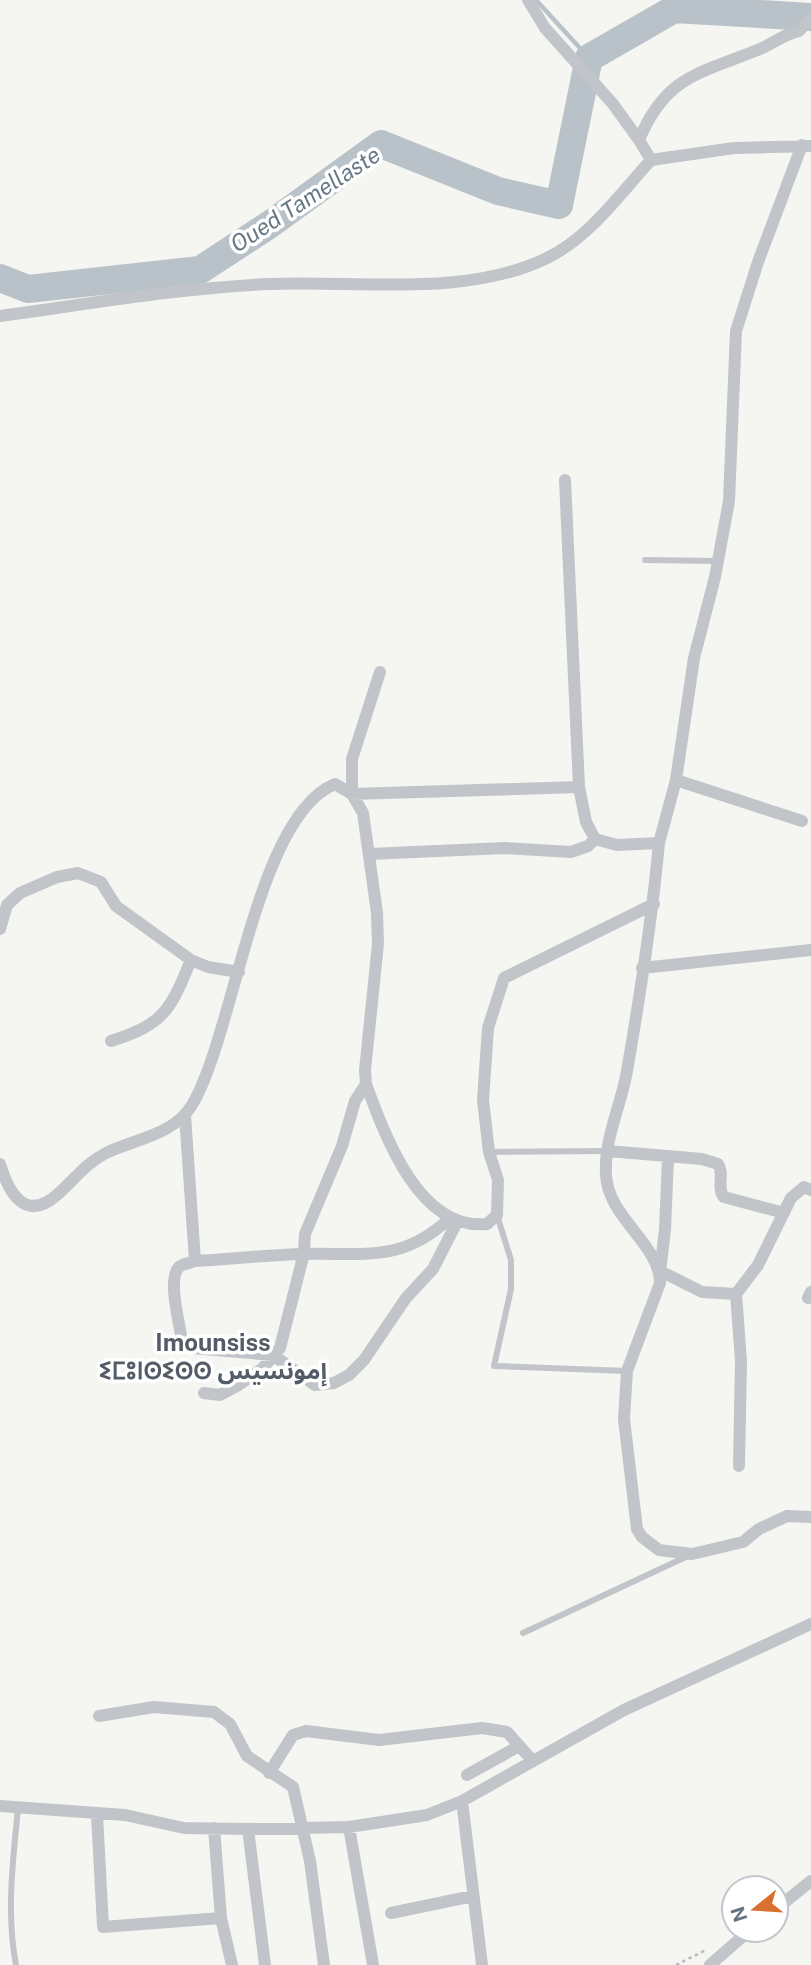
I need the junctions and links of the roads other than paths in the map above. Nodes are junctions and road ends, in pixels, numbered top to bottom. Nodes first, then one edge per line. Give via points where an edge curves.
1 (528, 0) edge
2 (809, 21) edge
3 (639, 140) junction
4 (807, 146) edge
5 (650, 160) junction
6 (0, 316) edge
7 (565, 480) dead end
8 (645, 560) dead end
9 (718, 561) junction
10 (380, 673) dead end
11 (676, 780) junction
12 (579, 787) junction
13 (352, 794) junction
14 (802, 821) dead end
15 (595, 839) junction
16 (659, 843) junction
17 (369, 855) junction
18 (654, 904) junction
19 (0, 929) edge
20 (811, 950) edge
21 (191, 960) junction
22 (642, 968) junction
23 (239, 972) junction
24 (111, 1041) dead end
25 (366, 1084) junction
26 (185, 1115) junction
27 (608, 1151) junction
28 (489, 1152) junction
29 (668, 1158) junction
30 (0, 1164) edge
31 (811, 1190) edge
32 (783, 1213) junction
33 (497, 1215) junction
34 (453, 1220) junction
35 (304, 1254) junction
36 (195, 1261) junction
37 (660, 1271) junction
38 (736, 1294) junction
39 (273, 1355) junction
40 (627, 1371) junction
41 (204, 1393) dead end
42 (738, 1466) dead end
43 (811, 1517) edge
44 (692, 1554) junction
45 (811, 1624) edge
46 (523, 1633) dead end
47 (99, 1717) dead end
48 (519, 1746) junction
49 (532, 1760) junction
50 (269, 1773) junction
51 (467, 1776) dead end
52 (462, 1801) junction
53 (0, 1806) edge
54 (18, 1808) junction
55 (97, 1815) junction
56 (349, 1827) junction
57 (214, 1828) junction
58 (302, 1828) junction
59 (248, 1829) junction
60 (811, 1881) edge
61 (473, 1896) junction
62 (790, 1898) edge
63 (391, 1913) dead end
64 (221, 1918) junction
65 (734, 1944) edge
66 (16, 1965) edge
67 (232, 1965) edge
68 (265, 1965) edge
69 (324, 1965) edge
70 (373, 1965) edge
71 (479, 1965) edge
72 (710, 1965) edge

1 - 3 street via 545,28
2 - 3 street via 764,48 686,79 650,115
3 - 5 street
4 - 5 street via 734,148
4 - 9 street via 762,252 736,331 729,501
5 - 6 street via 600,219 549,257 509,274 409,285 268,284 187,290
7 - 12 street
8 - 9 lane
9 - 11 street via 694,658
10 - 13 street via 352,759
11 - 14 street
11 - 16 street
12 - 13 street
12 - 15 street via 586,822
13 - 17 street via 363,813
13 - 23 street via 335,784 328,787 317,794 286,834 257,904
15 - 16 street via 617,845
15 - 17 street via 571,852 505,848
16 - 18 street
17 - 25 street via 378,930
18 - 22 street
18 - 28 street via 504,978 488,1028 483,1100
19 - 21 street via 7,905 20,893 78,873 100,882 116,906
20 - 22 street
21 - 23 street
21 - 24 street via 164,1014 145,1030
22 - 27 street via 627,1074
23 - 26 street via 212,1055
25 - 34 street via 401,1166 422,1193
25 - 35 street via 355,1101 311,1216
26 - 30 street via 163,1130 86,1164 49,1202 35,1207 13,1196
26 - 36 street
27 - 28 lane
27 - 29 street
27 - 37 street via 610,1195
28 - 33 street via 498,1180
29 - 32 street via 718,1164 724,1197
29 - 37 street
31 - 32 street via 798,1189
32 - 38 street via 758,1265
33 - 34 street via 487,1224
33 - 40 lane via 510,1260 511,1289 494,1366
34 - 35 street via 386,1254
34 - 39 street via 433,1269 349,1375 325,1386 315,1385
35 - 36 street
35 - 39 street via 283,1339
36 - 39 street via 180,1266 173,1277 187,1346
37 - 38 street via 702,1292
37 - 40 street via 660,1283
38 - 42 street via 741,1361
39 - 41 street via 237,1386 220,1395
40 - 44 street via 624,1419 637,1529 659,1550
43 - 44 street via 787,1516 743,1542
44 - 46 lane
45 - 49 street via 624,1710
47 - 50 street via 155,1707 214,1712 230,1724 247,1756
48 - 49 street
48 - 50 street via 507,1732 482,1728 379,1740 300,1731
48 - 51 street
49 - 52 street
50 - 58 street via 293,1787
52 - 56 street via 427,1815
52 - 61 street
53 - 54 street
54 - 55 street
54 - 66 lane via 11,1887
55 - 57 street
55 - 64 street via 103,1927
56 - 58 street
56 - 70 street
57 - 59 street
57 - 64 street
58 - 59 street
58 - 69 street
59 - 68 street
60 - 62 street
61 - 63 street
61 - 71 street
64 - 67 street
65 - 72 street

